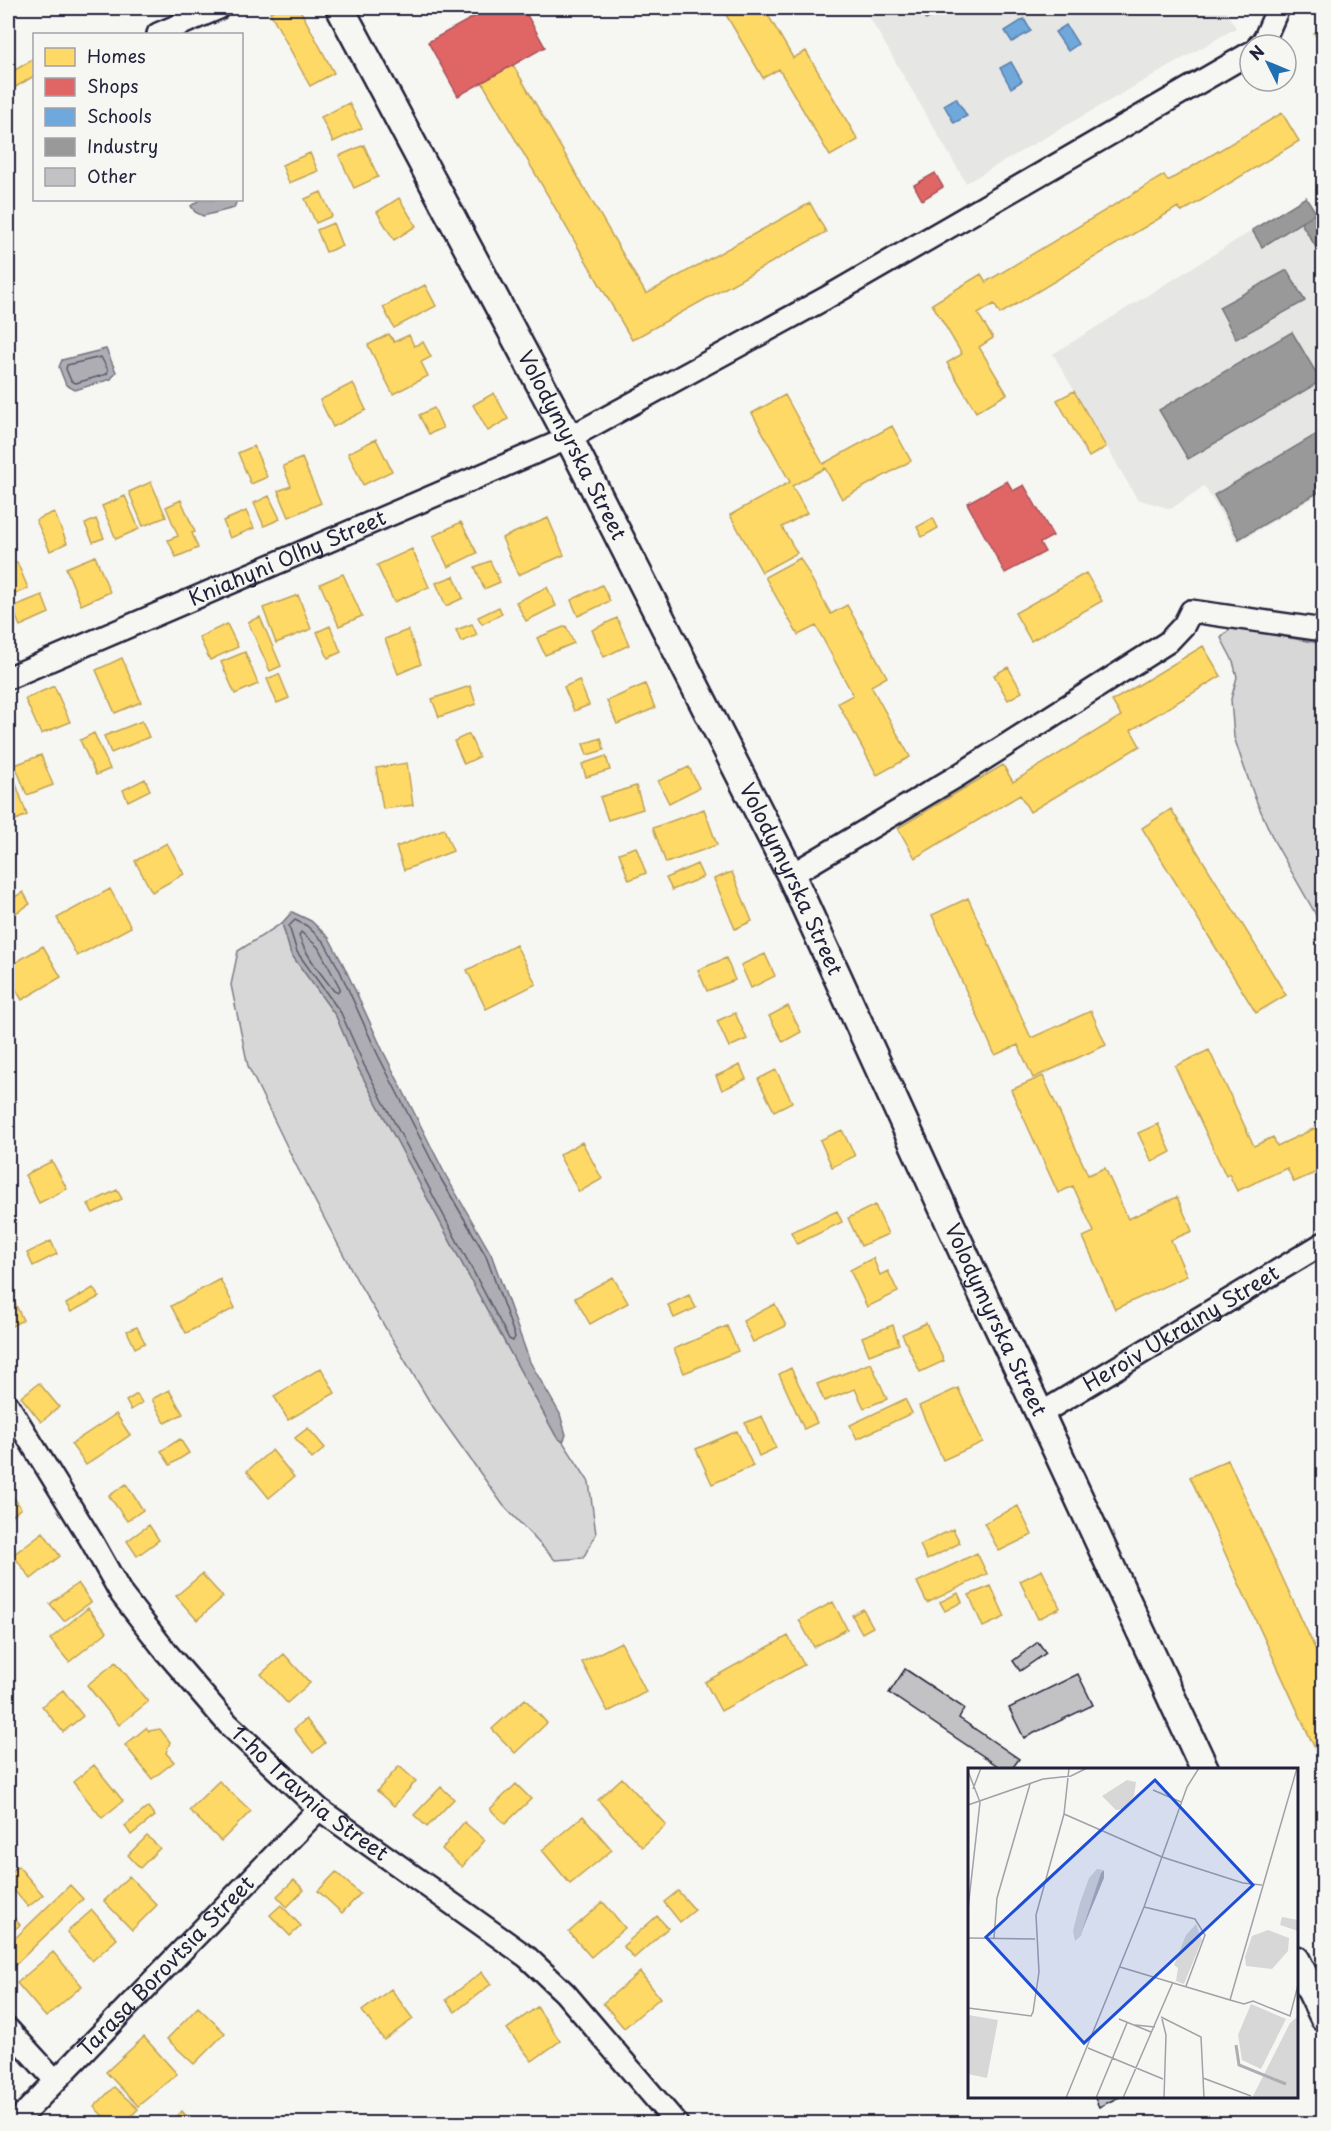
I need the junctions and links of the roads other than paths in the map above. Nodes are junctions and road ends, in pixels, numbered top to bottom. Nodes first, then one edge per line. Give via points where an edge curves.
1 (219, 8) edge
2 (340, 8) edge
3 (1278, 8) edge
4 (160, 33) edge
5 (1267, 33) edge
6 (1238, 61) edge
7 (569, 438) junction
8 (1323, 630) edge
9 (8, 678) edge
10 (791, 875) junction
11 (1323, 1243) edge
12 (8, 1405) edge
13 (1040, 1414) junction
14 (1204, 1768) edge
15 (319, 1809) junction
16 (1298, 1964) edge
17 (1323, 2017) edge
18 (8, 2029) edge
19 (55, 2080) junction
20 (14, 2124) edge
21 (676, 2124) edge

1 - 4 street
2 - 7 main road, Volodymyrska Street
3 - 5 street
6 - 7 street, Kniahyni Olhy Street via 843,287
7 - 9 street, Kniahyni Olhy Street
7 - 10 main road, Volodymyrska Street
8 - 10 street via 1191,610 1185,626 1168,642 959,775
10 - 13 main road, Volodymyrska Street
11 - 13 street, Heroiv Ukrainy Street
12 - 15 street, 1-ho Travnia Street via 135,1612 228,1724
13 - 14 main road, Volodymyrska Street
15 - 19 street, Tarasa Borovtsia Street
15 - 21 street, 1-ho Travnia Street via 527,1957 566,1993
16 - 17 main road
18 - 19 street
19 - 20 street, Tarasa Borovtsia Street

